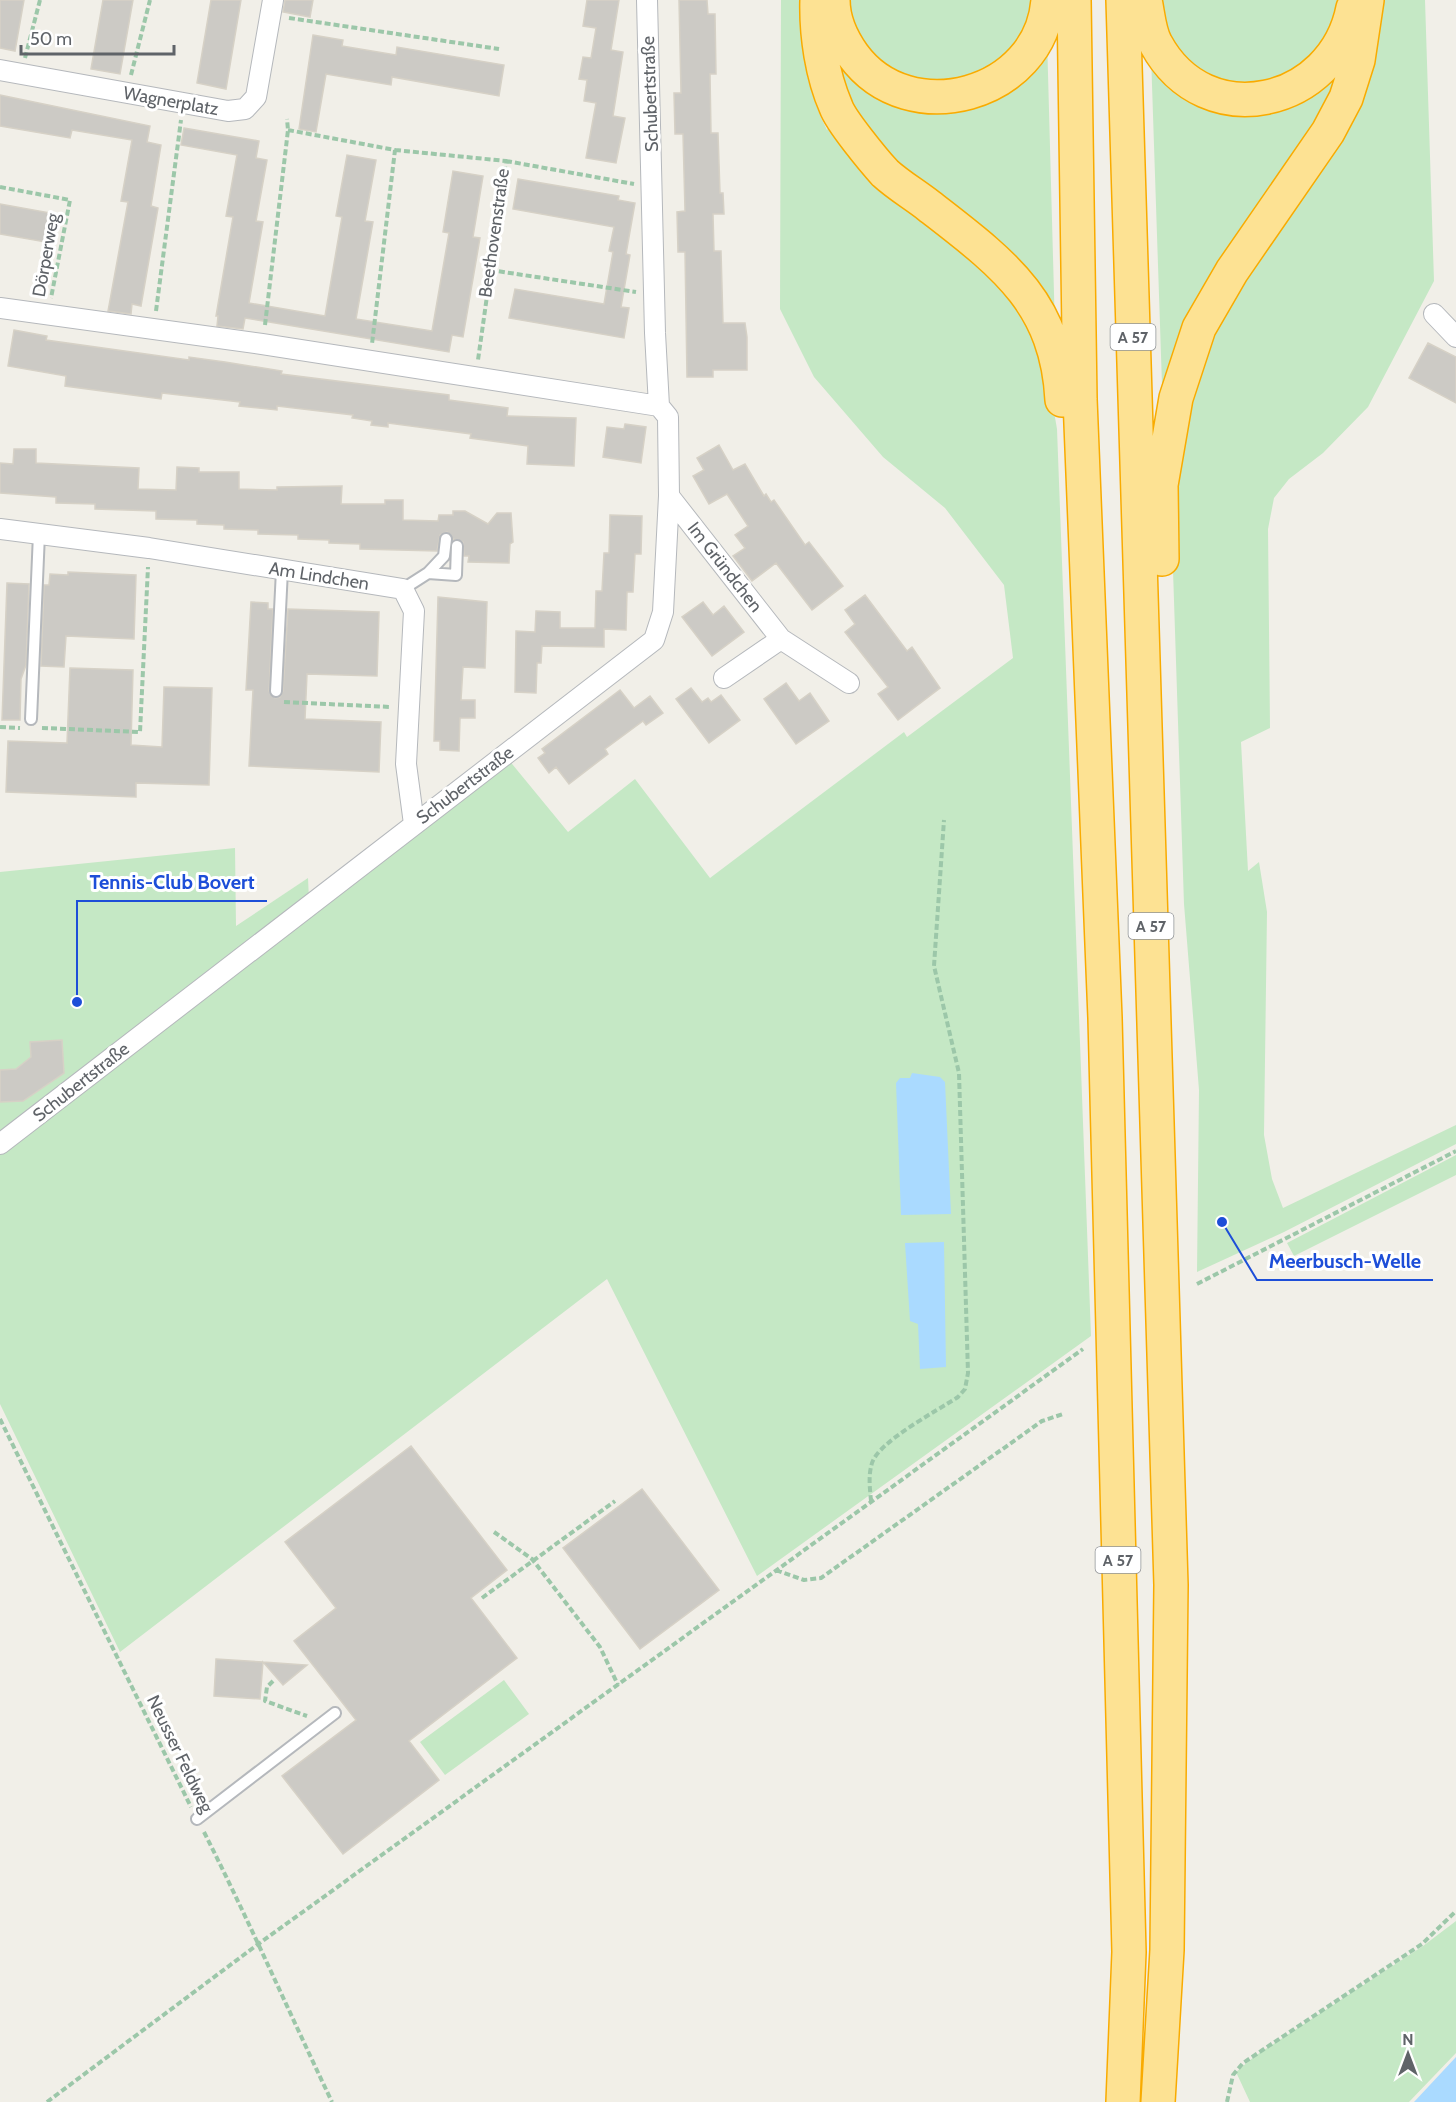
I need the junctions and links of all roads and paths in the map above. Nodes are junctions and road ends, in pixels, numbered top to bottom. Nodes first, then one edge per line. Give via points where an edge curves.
1 (40, 0) edge
2 (150, 0) edge
3 (647, 0) edge
4 (817, 0) edge
5 (833, 0) edge
6 (1048, 0) edge
7 (1074, 0) edge
8 (1123, 0) edge
9 (1145, 0) edge
10 (1355, 0) edge
11 (1367, 0) edge
12 (272, 8) edge
13 (499, 49) dead end
14 (0, 70) edge
15 (21, 74) junction
16 (127, 93) junction
17 (183, 104) junction
18 (286, 119) dead end
19 (288, 130) junction
20 (395, 150) junction
21 (506, 161) junction
22 (0, 187) edge
23 (652, 187) junction
24 (489, 270) junction
25 (655, 294) junction
26 (0, 308) edge
27 (48, 314) junction
28 (1434, 314) dead end
29 (153, 330) junction
30 (1456, 337) edge
31 (262, 344) junction
32 (370, 363) junction
33 (476, 378) junction
34 (659, 406) junction
35 (669, 496) junction
36 (0, 529) edge
37 (39, 534) junction
38 (446, 538) dead end
39 (457, 546) dead end
40 (149, 548) junction
41 (282, 570) junction
42 (428, 573) junction
43 (403, 589) junction
44 (1088, 600) junction
45 (781, 639) junction
46 (1143, 673) junction
47 (724, 678) dead end
48 (849, 683) dead end
49 (276, 692) joint
50 (409, 707) junction
51 (31, 719) dead end
52 (0, 727) edge
53 (944, 820) dead end
54 (414, 824) junction
55 (0, 1144) edge
56 (1456, 1151) edge
57 (1197, 1284) dead end
58 (1083, 1349) dead end
59 (1063, 1414) dead end
60 (0, 1419) edge
61 (615, 1501) dead end
62 (871, 1502) junction
63 (494, 1532) dead end
64 (532, 1559) junction
65 (776, 1570) junction
66 (482, 1598) dead end
67 (273, 1681) dead end
68 (618, 1685) junction
69 (335, 1713) dead end
70 (320, 1725) junction
71 (197, 1819) junction
72 (1456, 1911) edge
73 (257, 1945) junction
74 (47, 2102) edge
75 (332, 2102) edge
76 (1123, 2102) edge
77 (1158, 2102) edge
78 (1227, 2102) edge

1 - 15 path
2 - 16 path
3 - 23 street, Schubertstraße
4 - 44 highway via 819,45 836,109 885,173 1017,279 1044,320 1056,351 1061,383 1070,554
5 - 6 highway via 833,16 863,69 889,87 922,98 954,97 984,89 1012,72 1035,44 1047,15
7 - 44 highway, A 57 via 1080,399
8 - 46 highway, A 57
9 - 10 highway via 1155,43 1175,70 1196,87 1226,98 1248,100 1284,93 1310,80 1342,41
11 - 46 highway via 1358,60 1346,98 1328,132 1232,271 1200,328 1179,388 1161,485 1162,596
12 - 13 path
12 - 17 street, Wagnerplatz via 256,97 245,109 228,111
14 - 15 street, Wagnerplatz
15 - 16 street, Wagnerplatz
16 - 17 street, Wagnerplatz
17 - 29 path
18 - 19 path
19 - 20 path, Beethovenstraße
19 - 31 path
20 - 21 path, Beethovenstraße
20 - 32 path
21 - 23 path
21 - 24 path, Beethovenstraße
22 - 27 path, Dörperweg via 69,200
23 - 25 street, Schubertstraße
24 - 25 path
24 - 33 path, Beethovenstraße
25 - 34 street, Schubertstraße
26 - 27 street
27 - 29 street
28 - 30 street
29 - 31 street
31 - 32 street
32 - 33 street
33 - 34 street
34 - 35 street, Schubertstraße via 668,417
35 - 45 street, Im Gründchen
35 - 54 street, Schubertstraße via 663,612 654,640
36 - 37 street, Am Lindchen
37 - 40 street, Am Lindchen
37 - 51 lane
38 - 42 lane via 444,556
39 - 42 lane via 456,575
40 - 41 street, Am Lindchen
40 - 52 path via 140,732
41 - 43 street, Am Lindchen
41 - 49 lane
42 - 43 lane
43 - 50 street via 414,611
44 - 76 highway, A 57 via 1105,1018 1130,1952
45 - 47 street
45 - 48 street, Im Gründchen
46 - 77 highway, A 57 via 1171,1585 1167,1950
49 - 50 path via 275,699 281,702
50 - 54 street via 406,764
53 - 62 path via 934,966 959,1073 968,1373 965,1389 958,1397 885,1446 872,1461
54 - 55 street, Schubertstraße
56 - 57 path
58 - 62 path
59 - 65 path via 1042,1421 821,1578 804,1580
60 - 71 path, Neusser Feldweg
61 - 64 path
62 - 65 path
63 - 64 path
64 - 66 path
64 - 68 path via 600,1647
65 - 68 path
67 - 70 path via 267,1687 265,1701 313,1718
68 - 73 path
69 - 70 lane
70 - 71 lane
71 - 73 path, Neusser Feldweg
72 - 78 path via 1422,1944 1243,2062 1233,2075
73 - 74 path
73 - 75 path, Neusser Feldweg

